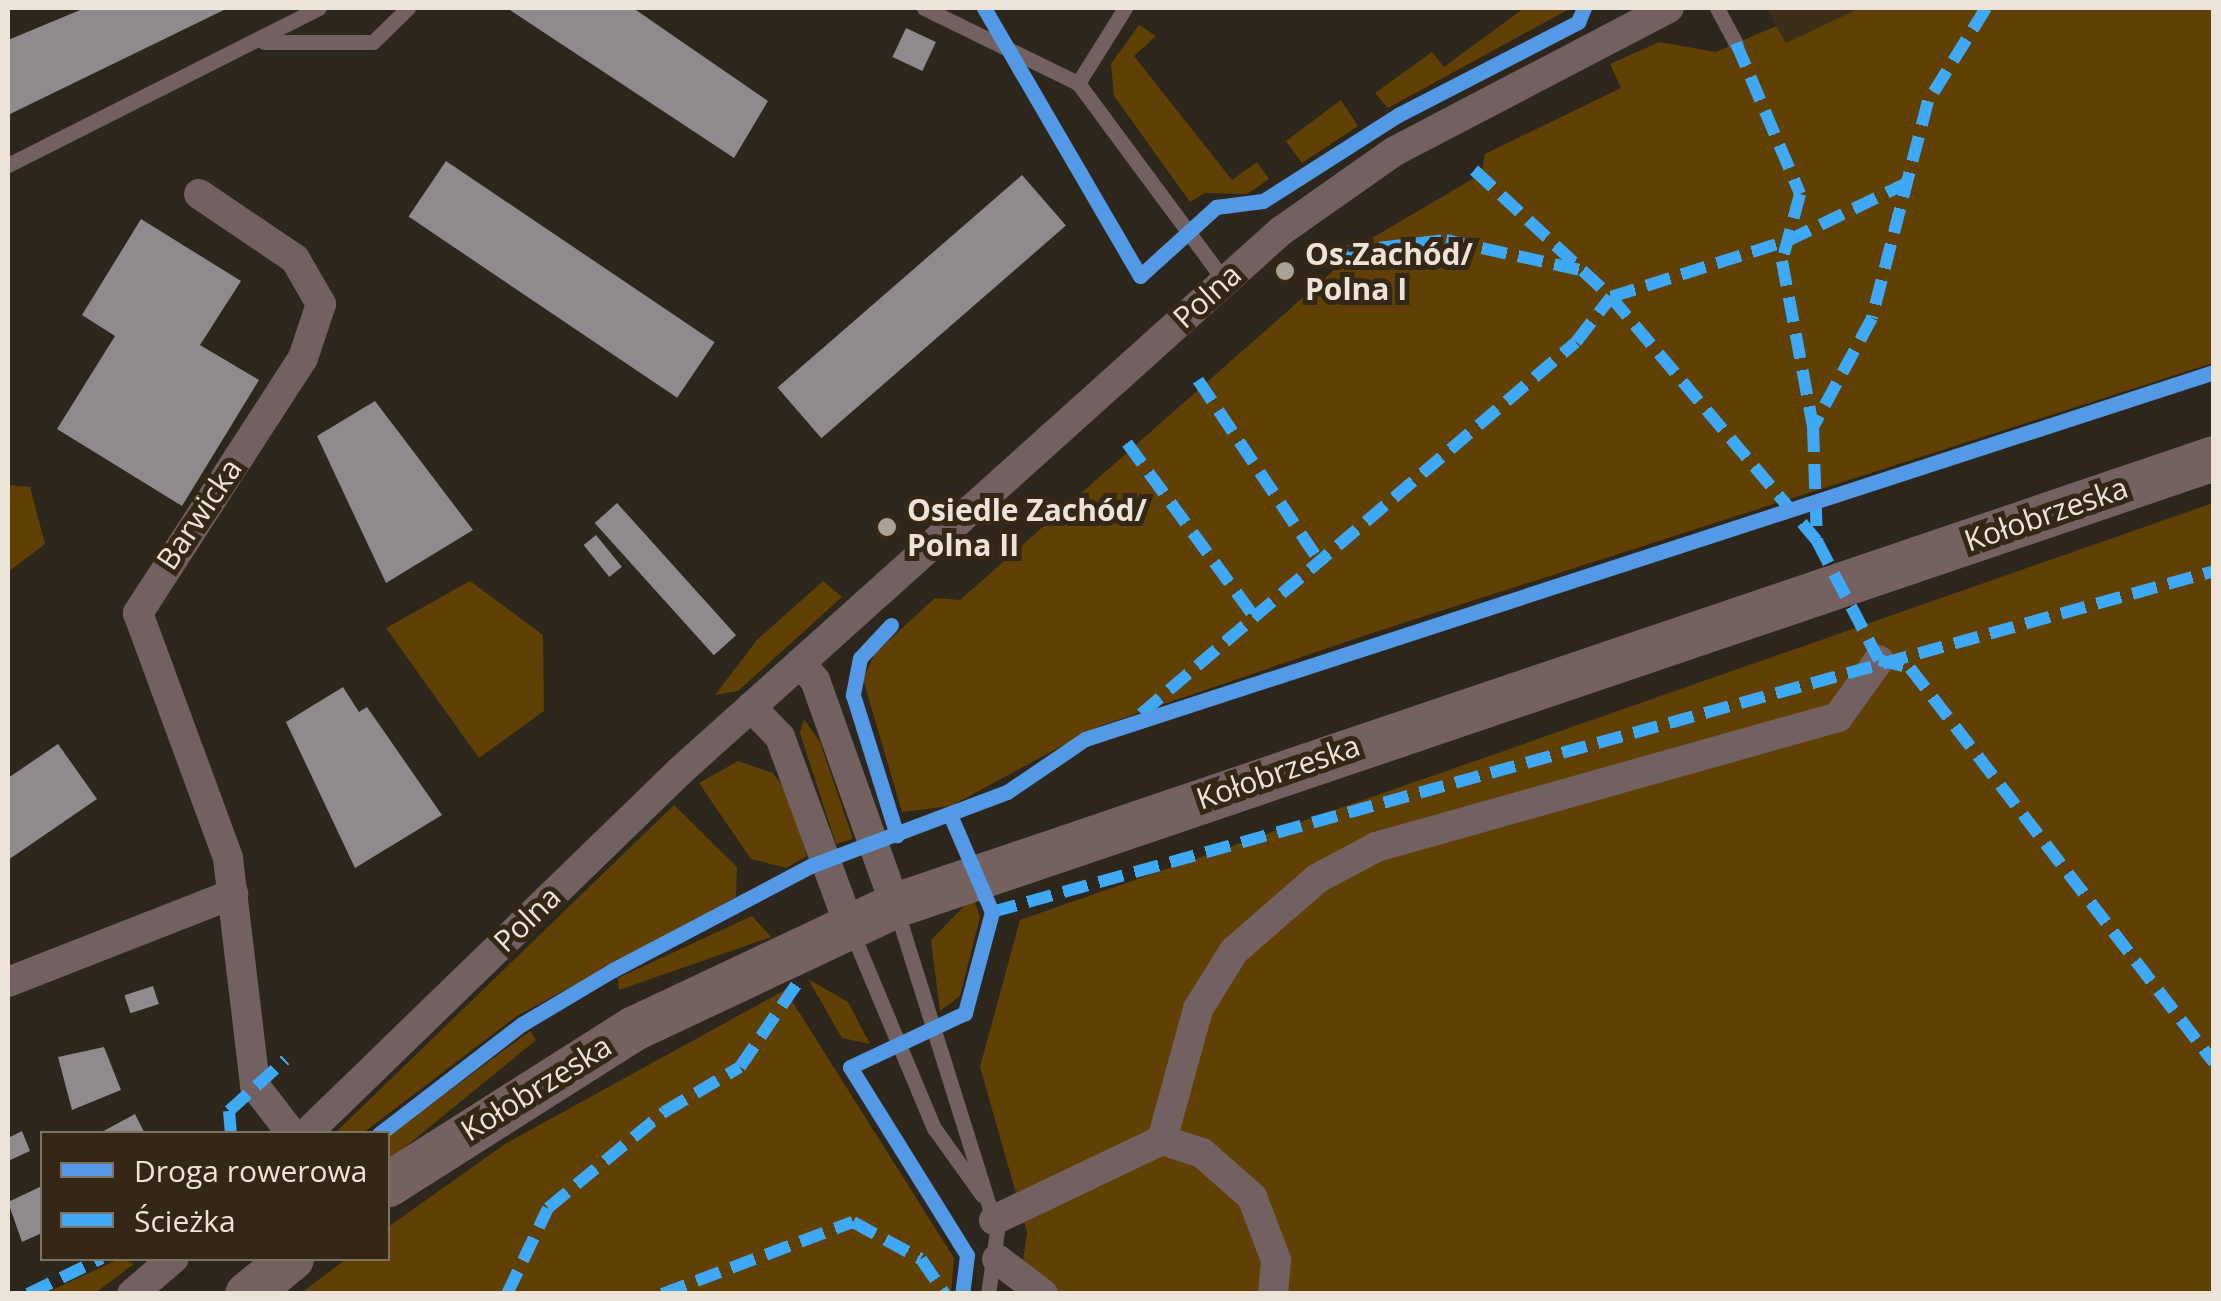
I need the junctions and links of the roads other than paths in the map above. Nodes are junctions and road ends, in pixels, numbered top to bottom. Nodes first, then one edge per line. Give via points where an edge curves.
1 (319, 8) edge
2 (408, 8) edge
3 (924, 8) edge
4 (1125, 8) edge
5 (1669, 8) edge
6 (1717, 8) edge
7 (264, 42) junction
8 (1736, 43) dead end
9 (1078, 82) junction
10 (8, 165) edge
11 (199, 194) dead end
12 (1224, 280) junction
13 (2214, 458) edge
14 (1879, 660) dead end
15 (800, 663) junction
16 (751, 707) junction
17 (232, 894) junction
18 (895, 905) junction
19 (849, 925) junction
20 (8, 982) edge
21 (290, 1131) edge
22 (309, 1131) edge
23 (1162, 1140) junction
24 (390, 1183) edge
25 (992, 1213) junction
26 (997, 1259) junction
27 (170, 1261) edge
28 (288, 1261) edge
29 (132, 1294) edge
30 (246, 1294) edge
31 (988, 1294) edge
32 (1043, 1294) edge
33 (1273, 1294) edge

1 - 7 lane
2 - 7 lane via 373,42
3 - 9 lane
4 - 9 lane
5 - 12 street, Polna via 1354,176
6 - 8 lane
7 - 10 lane
9 - 12 lane
11 - 17 street, Barwicka via 295,259 321,304 303,358 139,608 226,848
12 - 15 street, Polna
13 - 18 main road, Kołobrzeska
14 - 23 street via 1838,718 1376,847 1318,878 1234,951 1198,1009
15 - 16 street, Polna
15 - 18 street via 815,680
16 - 19 street via 780,737
16 - 22 street, Polna
17 - 20 street
17 - 21 street, Barwicka via 250,1070
18 - 19 main road, Kołobrzeska
18 - 25 lane
19 - 24 main road, Kołobrzeska via 634,1028
19 - 25 lane via 934,1128
23 - 25 street
23 - 33 street via 1202,1153 1252,1196 1276,1260
25 - 26 lane
26 - 31 lane
26 - 32 street
27 - 29 street
28 - 30 main road

